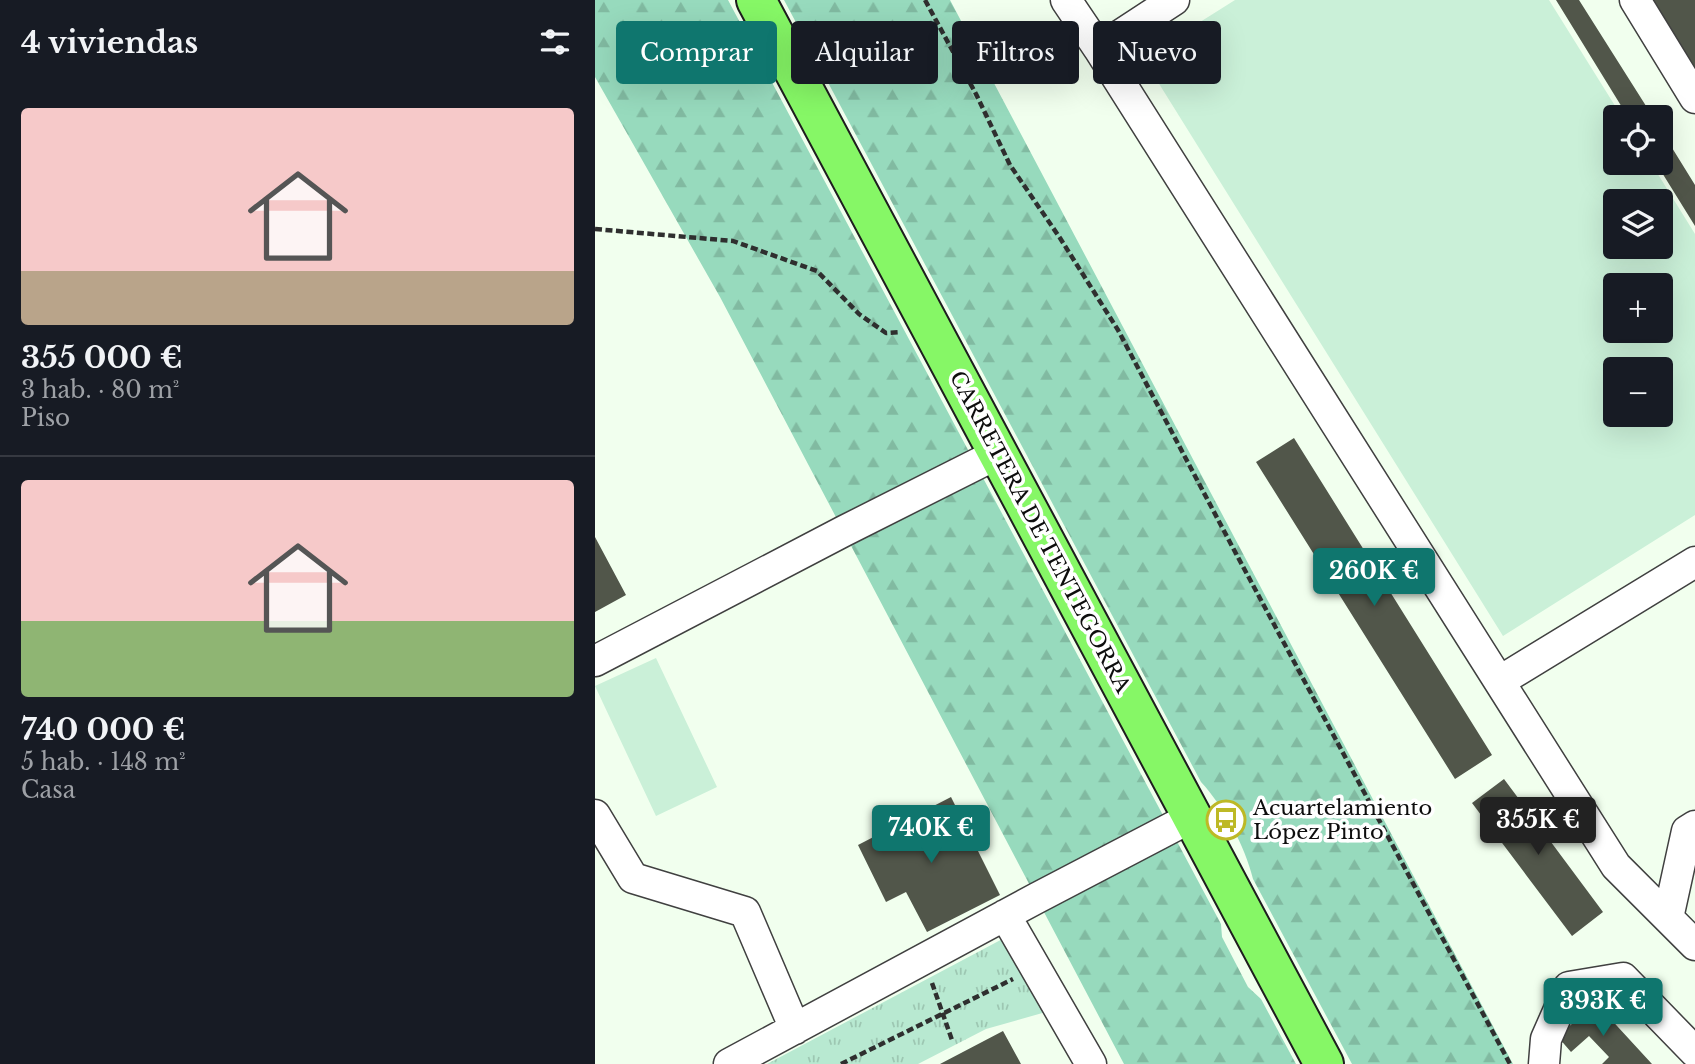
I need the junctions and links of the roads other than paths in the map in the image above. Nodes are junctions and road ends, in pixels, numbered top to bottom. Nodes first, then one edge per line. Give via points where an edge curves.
1 (756, 0) edge
2 (1066, 0) edge
3 (1174, 0) edge
4 (1635, 0) edge
5 (1142, 21) edge
6 (1093, 40) edge
7 (1121, 84) edge
8 (1695, 99) edge
9 (997, 454) junction
10 (1695, 562) edge
11 (595, 661) edge
12 (1500, 681) junction
13 (595, 815) edge
14 (1192, 817) junction
15 (1695, 825) edge
16 (1005, 915) junction
17 (1668, 918) junction
18 (1695, 944) edge
19 (795, 1029) junction
20 (1695, 1052) edge
21 (1085, 1062) edge
22 (729, 1064) edge
23 (1324, 1064) edge
24 (1544, 1064) edge

1 - 9 main road, CARRETERA DE TENTEGORRA
2 - 6 lane
3 - 5 lane
4 - 8 lane
7 - 12 lane
9 - 11 lane
9 - 14 main road, CARRETERA DE TENTEGORRA
10 - 12 lane
12 - 17 lane via 1616,866
13 - 19 lane via 633,878 745,912
14 - 16 lane
14 - 23 main road, CARRETERA DE TENTEGORRA
15 - 17 lane via 1687,831
16 - 19 lane
16 - 21 lane
17 - 18 lane
19 - 22 lane
20 - 24 lane via 1623,978 1569,987 1546,1039

